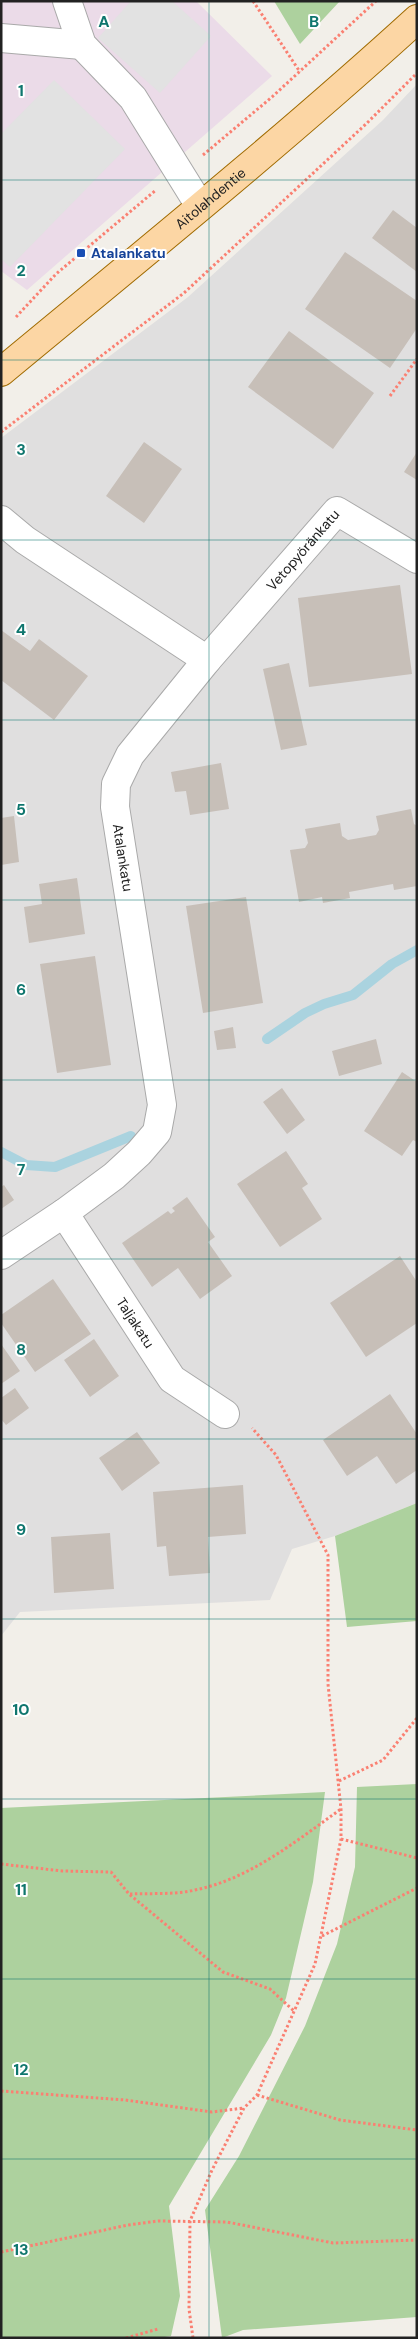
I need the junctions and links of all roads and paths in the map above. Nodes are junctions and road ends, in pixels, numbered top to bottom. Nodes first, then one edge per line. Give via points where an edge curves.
1 (67, 1) edge
2 (253, 1) edge
3 (417, 19) edge
4 (1, 38) edge
5 (82, 45) junction
6 (300, 72) dead end
7 (417, 73) edge
8 (200, 206) junction
9 (417, 359) edge
10 (1, 372) edge
11 (390, 396) dead end
12 (2, 431) edge
13 (1, 520) edge
14 (417, 559) edge
15 (207, 660) junction
16 (64, 1213) junction
17 (1, 1255) edge
18 (225, 1414) joint
19 (417, 1718) edge
20 (339, 1781) junction
21 (341, 1809) junction
22 (341, 1839) junction
23 (417, 1858) edge
24 (1, 1864) edge
25 (417, 1888) edge
26 (129, 1894) junction
27 (321, 1936) junction
28 (294, 2012) junction
29 (1, 2090) edge
30 (257, 2096) junction
31 (244, 2108) junction
32 (417, 2130) edge
33 (190, 2221) junction
34 (417, 2240) edge
35 (1, 2252) edge
36 (158, 2329) dead end
37 (126, 2338) edge
38 (193, 2338) edge

1 - 5 street
2 - 6 path
3 - 8 main road, Aitolahdentie via 268,152
4 - 5 street
5 - 8 street via 133,98
7 - 12 path via 184,293
8 - 10 main road, Aitolahdentie
9 - 11 path
13 - 15 street via 25,540
14 - 15 street, Vetopyöränkatu via 337,510
15 - 16 street, Atalankatu via 130,755 116,784 115,807 162,1105 157,1132 114,1176
16 - 17 street, Atalankatu
16 - 18 street, Taljakatu via 172,1379
18 - 20 path via 256,1429 276,1455 328,1555 328,1684
19 - 20 path via 383,1760
20 - 21 path
21 - 22 path
21 - 26 path via 274,1856 230,1880 194,1891
22 - 23 path
22 - 27 path
24 - 26 path via 62,1871 111,1872
25 - 27 path
26 - 28 path via 223,1972 270,1989
27 - 28 path via 315,1964
28 - 30 path
29 - 31 path via 125,2100 212,2112
30 - 31 path
30 - 32 path via 340,2120
31 - 33 path
33 - 34 path via 227,2222 333,2243
33 - 35 path via 128,2225
33 - 38 path via 189,2309
36 - 37 path

